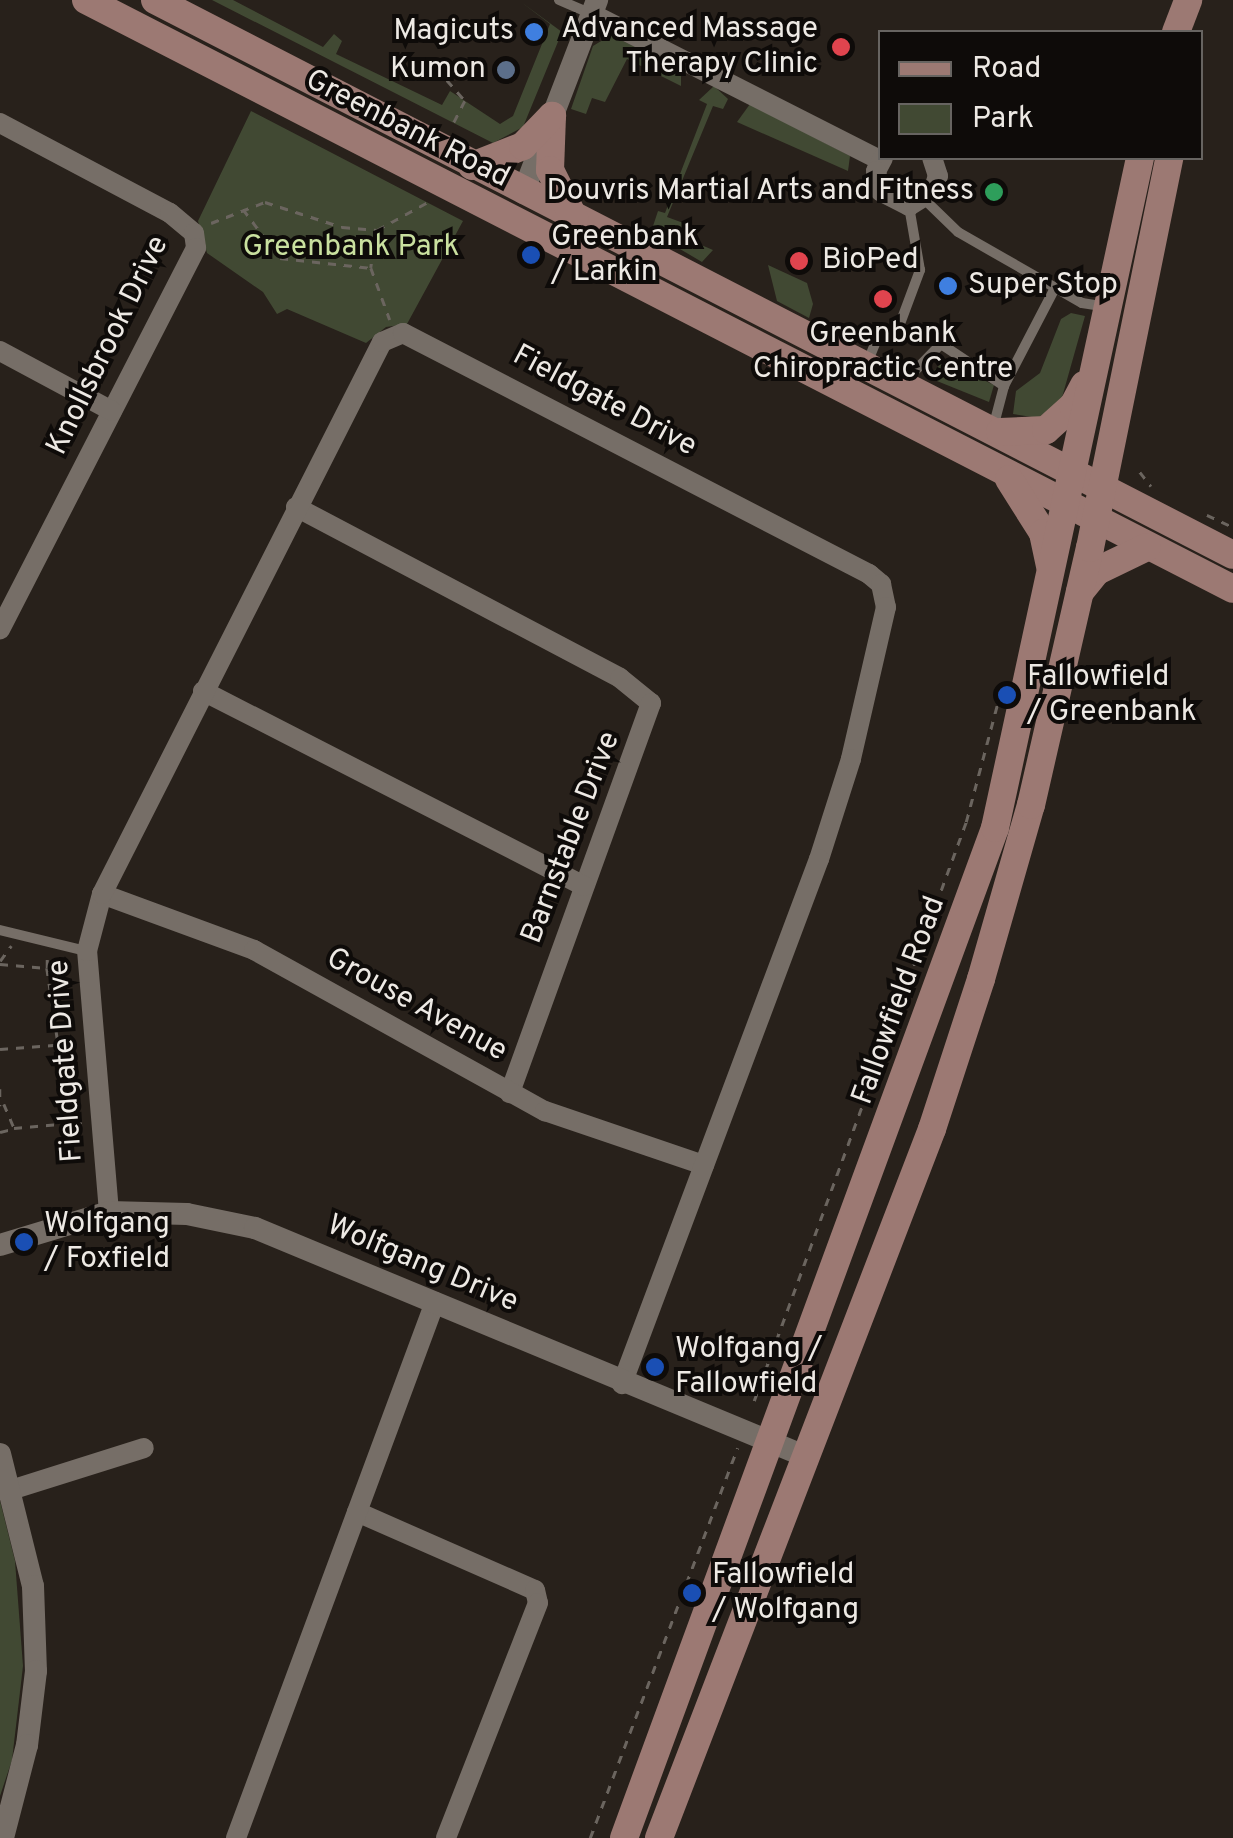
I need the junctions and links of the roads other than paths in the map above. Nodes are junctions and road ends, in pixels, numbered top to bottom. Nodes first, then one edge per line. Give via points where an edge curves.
1 (86, 0) edge
2 (155, 0) edge
3 (558, 0) edge
4 (1188, 0) edge
5 (1200, 0) edge
6 (594, 7) edge
7 (1177, 30) edge
8 (1193, 30) edge
9 (552, 116) junction
10 (0, 123) edge
11 (878, 157) edge
12 (881, 160) edge
13 (932, 160) edge
14 (1140, 160) edge
15 (1169, 160) edge
16 (472, 166) junction
17 (523, 192) junction
18 (917, 203) junction
19 (574, 218) junction
20 (513, 221) junction
21 (1055, 288) junction
22 (1107, 307) junction
23 (863, 328) dead end
24 (880, 334) junction
25 (0, 351) edge
26 (1094, 366) junction
27 (866, 367) junction
28 (901, 386) junction
29 (1004, 386) junction
30 (112, 411) junction
31 (1116, 423) junction
32 (992, 432) junction
33 (1074, 473) junction
34 (1008, 478) junction
35 (1103, 488) junction
36 (1153, 500) junction
37 (1066, 506) junction
38 (296, 508) junction
39 (1096, 522) junction
40 (1147, 546) junction
41 (1233, 555) edge
42 (1052, 579) junction
43 (1233, 589) edge
44 (8, 594) edge
45 (1080, 594) junction
46 (0, 630) edge
47 (203, 691) junction
48 (584, 886) junction
49 (102, 894) junction
50 (0, 930) edge
51 (87, 951) junction
52 (510, 1093) junction
53 (704, 1165) junction
54 (109, 1212) junction
55 (0, 1246) edge
56 (435, 1302) junction
57 (622, 1384) junction
58 (772, 1443) junction
59 (144, 1448) dead end
60 (0, 1454) edge
61 (807, 1457) junction
62 (14, 1489) junction
63 (357, 1512) junction
64 (3, 1838) edge
65 (236, 1838) edge
66 (446, 1838) edge
67 (624, 1838) edge
68 (660, 1838) edge

1 - 20 main road, Greenbank Road
2 - 16 main road, Greenbank Road
3 - 6 lane
4 - 7 main road
5 - 8 main road
6 - 9 street
6 - 11 street
9 - 16 main road via 523,146
9 - 17 street
9 - 19 main road via 550,170
10 - 30 street, Knollsbrook Drive via 170,213 194,233 187,269
12 - 18 street via 880,191
13 - 18 street via 936,184
14 - 22 main road, Fallowfield Road
15 - 31 main road
16 - 17 main road, Greenbank Road
17 - 19 main road, Greenbank Road
17 - 20 main road
18 - 21 lane
18 - 24 lane via 920,270 894,340
19 - 27 main road, Greenbank Road
20 - 34 main road, Greenbank Road
21 - 22 lane
21 - 29 lane
22 - 26 main road, Fallowfield Road
23 - 24 lane
24 - 27 lane
25 - 30 street
26 - 32 main road via 1073,406 1046,430
26 - 33 main road, Fallowfield Road
27 - 28 main road, Greenbank Road
28 - 29 lane via 941,344
28 - 32 main road, Greenbank Road
29 - 32 lane
30 - 44 street, Knollsbrook Drive
31 - 35 main road
31 - 36 main road via 1126,471
32 - 33 main road, Greenbank Road
33 - 35 main road, Greenbank Road
33 - 37 main road, Fallowfield Road
34 - 37 main road, Greenbank Road
34 - 42 main road via 1043,533
35 - 36 main road, Greenbank Road
35 - 39 main road
36 - 41 main road, Greenbank Road
37 - 39 main road, Greenbank Road
37 - 42 main road, Fallowfield Road
38 - 47 street, Fieldgate Drive
38 - 48 street, Barnstable Drive via 620,678 651,703
38 - 53 street, Fieldgate Drive via 382,342 393,334 418,339 880,584 886,607 851,759
39 - 40 main road, Greenbank Road
39 - 45 main road
40 - 43 main road, Greenbank Road
40 - 45 main road via 1097,571
42 - 58 main road, Fallowfield Road via 1006,788 976,889
44 - 46 street, Knollsbrook Drive
45 - 61 main road via 1024,832 963,1037
47 - 48 street
47 - 49 street, Fieldgate Drive
48 - 52 street, Barnstable Drive
49 - 51 street, Fieldgate Drive
49 - 52 street, Grouse Avenue via 254,950
50 - 51 lane
51 - 54 street, Fieldgate Drive
52 - 53 street, Grouse Avenue
53 - 57 street, Fieldgate Drive
54 - 55 street, Wolfgang Drive
54 - 56 street, Wolfgang Drive via 187,1214 255,1228
56 - 57 street, Wolfgang Drive
56 - 63 street
57 - 58 street, Wolfgang Drive
58 - 61 street, Wolfgang Drive
58 - 67 main road, Fallowfield Road
59 - 62 street
60 - 62 street
61 - 68 main road
62 - 64 street via 34,1586 36,1671 27,1745
63 - 65 street
63 - 66 street via 535,1590 538,1603

